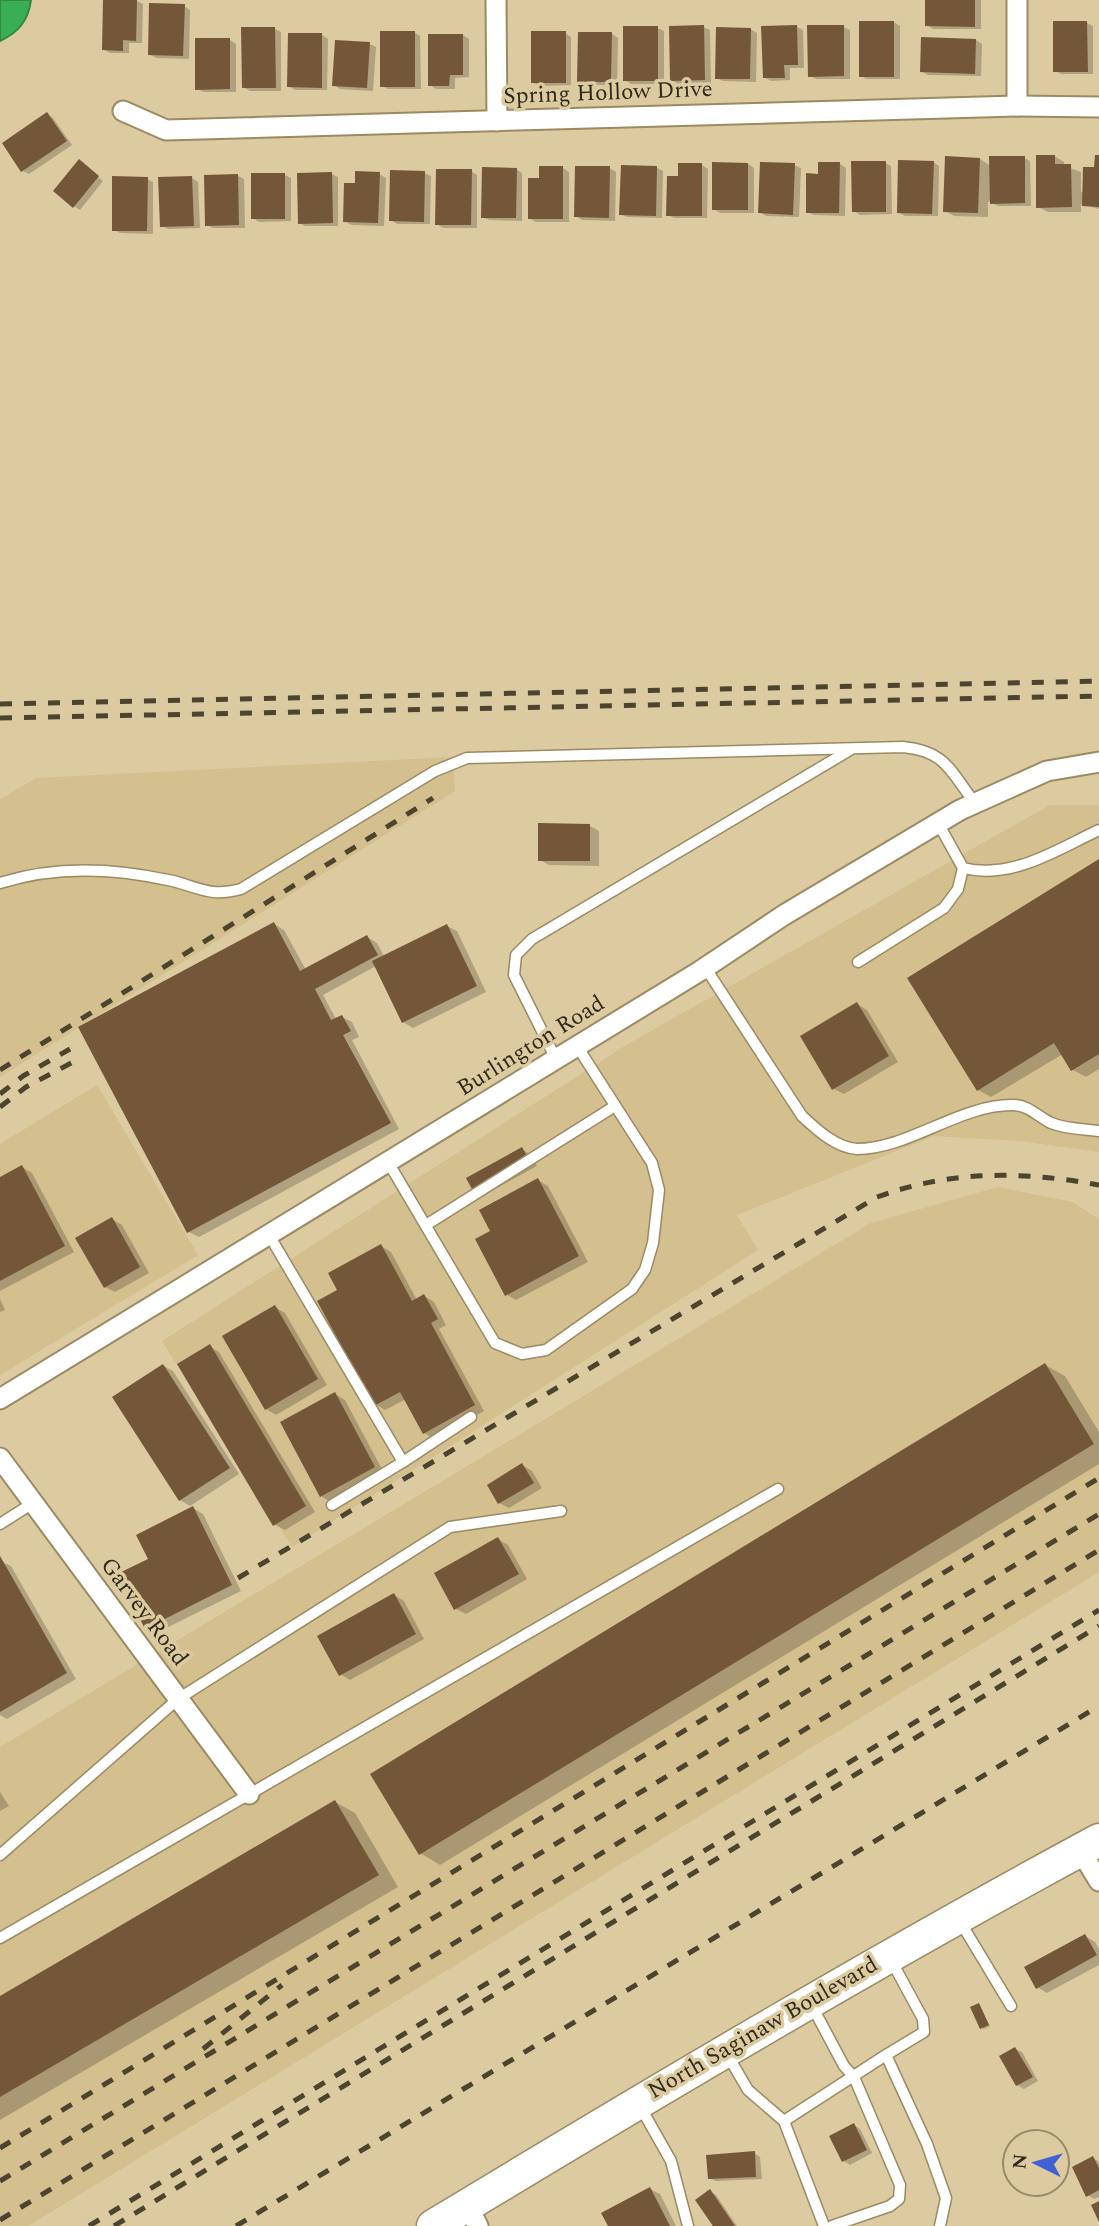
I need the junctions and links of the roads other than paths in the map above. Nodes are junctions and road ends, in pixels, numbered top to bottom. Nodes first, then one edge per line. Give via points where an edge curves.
1 (496, 0) edge
2 (1017, 0) edge
3 (1017, 106) junction
4 (1099, 107) edge
5 (123, 111) dead end
6 (497, 121) junction
7 (853, 749) junction
8 (1099, 762) edge
9 (975, 803) junction
10 (938, 823) junction
11 (1099, 830) edge
12 (963, 867) junction
13 (0, 883) edge
14 (858, 962) dead end
15 (705, 967) junction
16 (577, 1046) junction
17 (556, 1059) junction
18 (615, 1106) junction
19 (1099, 1131) edge
20 (388, 1162) junction
21 (426, 1225) junction
22 (269, 1236) junction
23 (0, 1399) edge
24 (471, 1417) dead end
25 (0, 1458) edge
26 (403, 1462) junction
27 (778, 1489) dead end
28 (33, 1503) junction
29 (332, 1505) dead end
30 (561, 1511) dead end
31 (0, 1524) edge
32 (178, 1699) junction
33 (249, 1794) junction
34 (1090, 1845) edge
35 (0, 1854) edge
36 (1099, 1881) edge
37 (957, 1916) junction
38 (0, 1938) edge
39 (889, 1956) junction
40 (810, 2002) junction
41 (1011, 2006) dead end
42 (726, 2052) junction
43 (886, 2055) junction
44 (854, 2077) junction
45 (637, 2101) junction
46 (784, 2121) junction
47 (473, 2216) edge
48 (433, 2226) edge
49 (688, 2226) edge
50 (824, 2226) edge
51 (832, 2226) edge
52 (940, 2226) edge

1 - 6 street
2 - 3 street
3 - 4 street, Spring Hollow Drive
3 - 6 street, Spring Hollow Drive
5 - 6 street, Spring Hollow Drive via 166,130
7 - 9 lane via 927,749 938,754
7 - 13 lane via 467,758 435,771 241,888 223,894 201,892 169,880 85,870 22,876
7 - 17 lane via 533,939 516,955 514,975
8 - 9 street, Burlington Road via 1047,771
9 - 10 street, Burlington Road
10 - 12 lane
10 - 15 street, Burlington Road
11 - 12 lane via 1013,869
12 - 14 lane via 958,889 944,908
15 - 16 street, Burlington Road
15 - 19 lane via 802,1116 824,1136 856,1149 993,1107 1015,1105 1050,1122
16 - 17 street, Burlington Road
16 - 18 lane
17 - 20 street, Burlington Road
18 - 21 lane
18 - 21 lane via 652,1163 659,1190 653,1243 645,1270 632,1289 546,1350 522,1354 495,1343
20 - 21 lane
20 - 22 street, Burlington Road
22 - 23 street, Burlington Road
22 - 26 lane
24 - 26 lane
25 - 28 street, Garvey Road
26 - 29 lane
27 - 33 lane
28 - 31 lane
28 - 32 street, Garvey Road
30 - 32 lane via 450,1527
32 - 33 street, Garvey Road
32 - 35 lane
33 - 38 lane
34 - 36 street
34 - 37 main road, North Saginaw Boulevard
37 - 39 main road, North Saginaw Boulevard
37 - 41 lane
39 - 40 main road, North Saginaw Boulevard
39 - 43 lane via 923,2019 924,2032
40 - 42 main road, North Saginaw Boulevard
40 - 44 lane
42 - 45 main road, North Saginaw Boulevard
42 - 46 lane via 748,2090
43 - 44 lane
43 - 52 lane via 946,2198
44 - 46 lane
44 - 51 lane via 900,2185 899,2199
45 - 47 main road, North Saginaw Boulevard
45 - 49 lane via 671,2161
46 - 50 lane
47 - 48 main road, North Saginaw Boulevard

